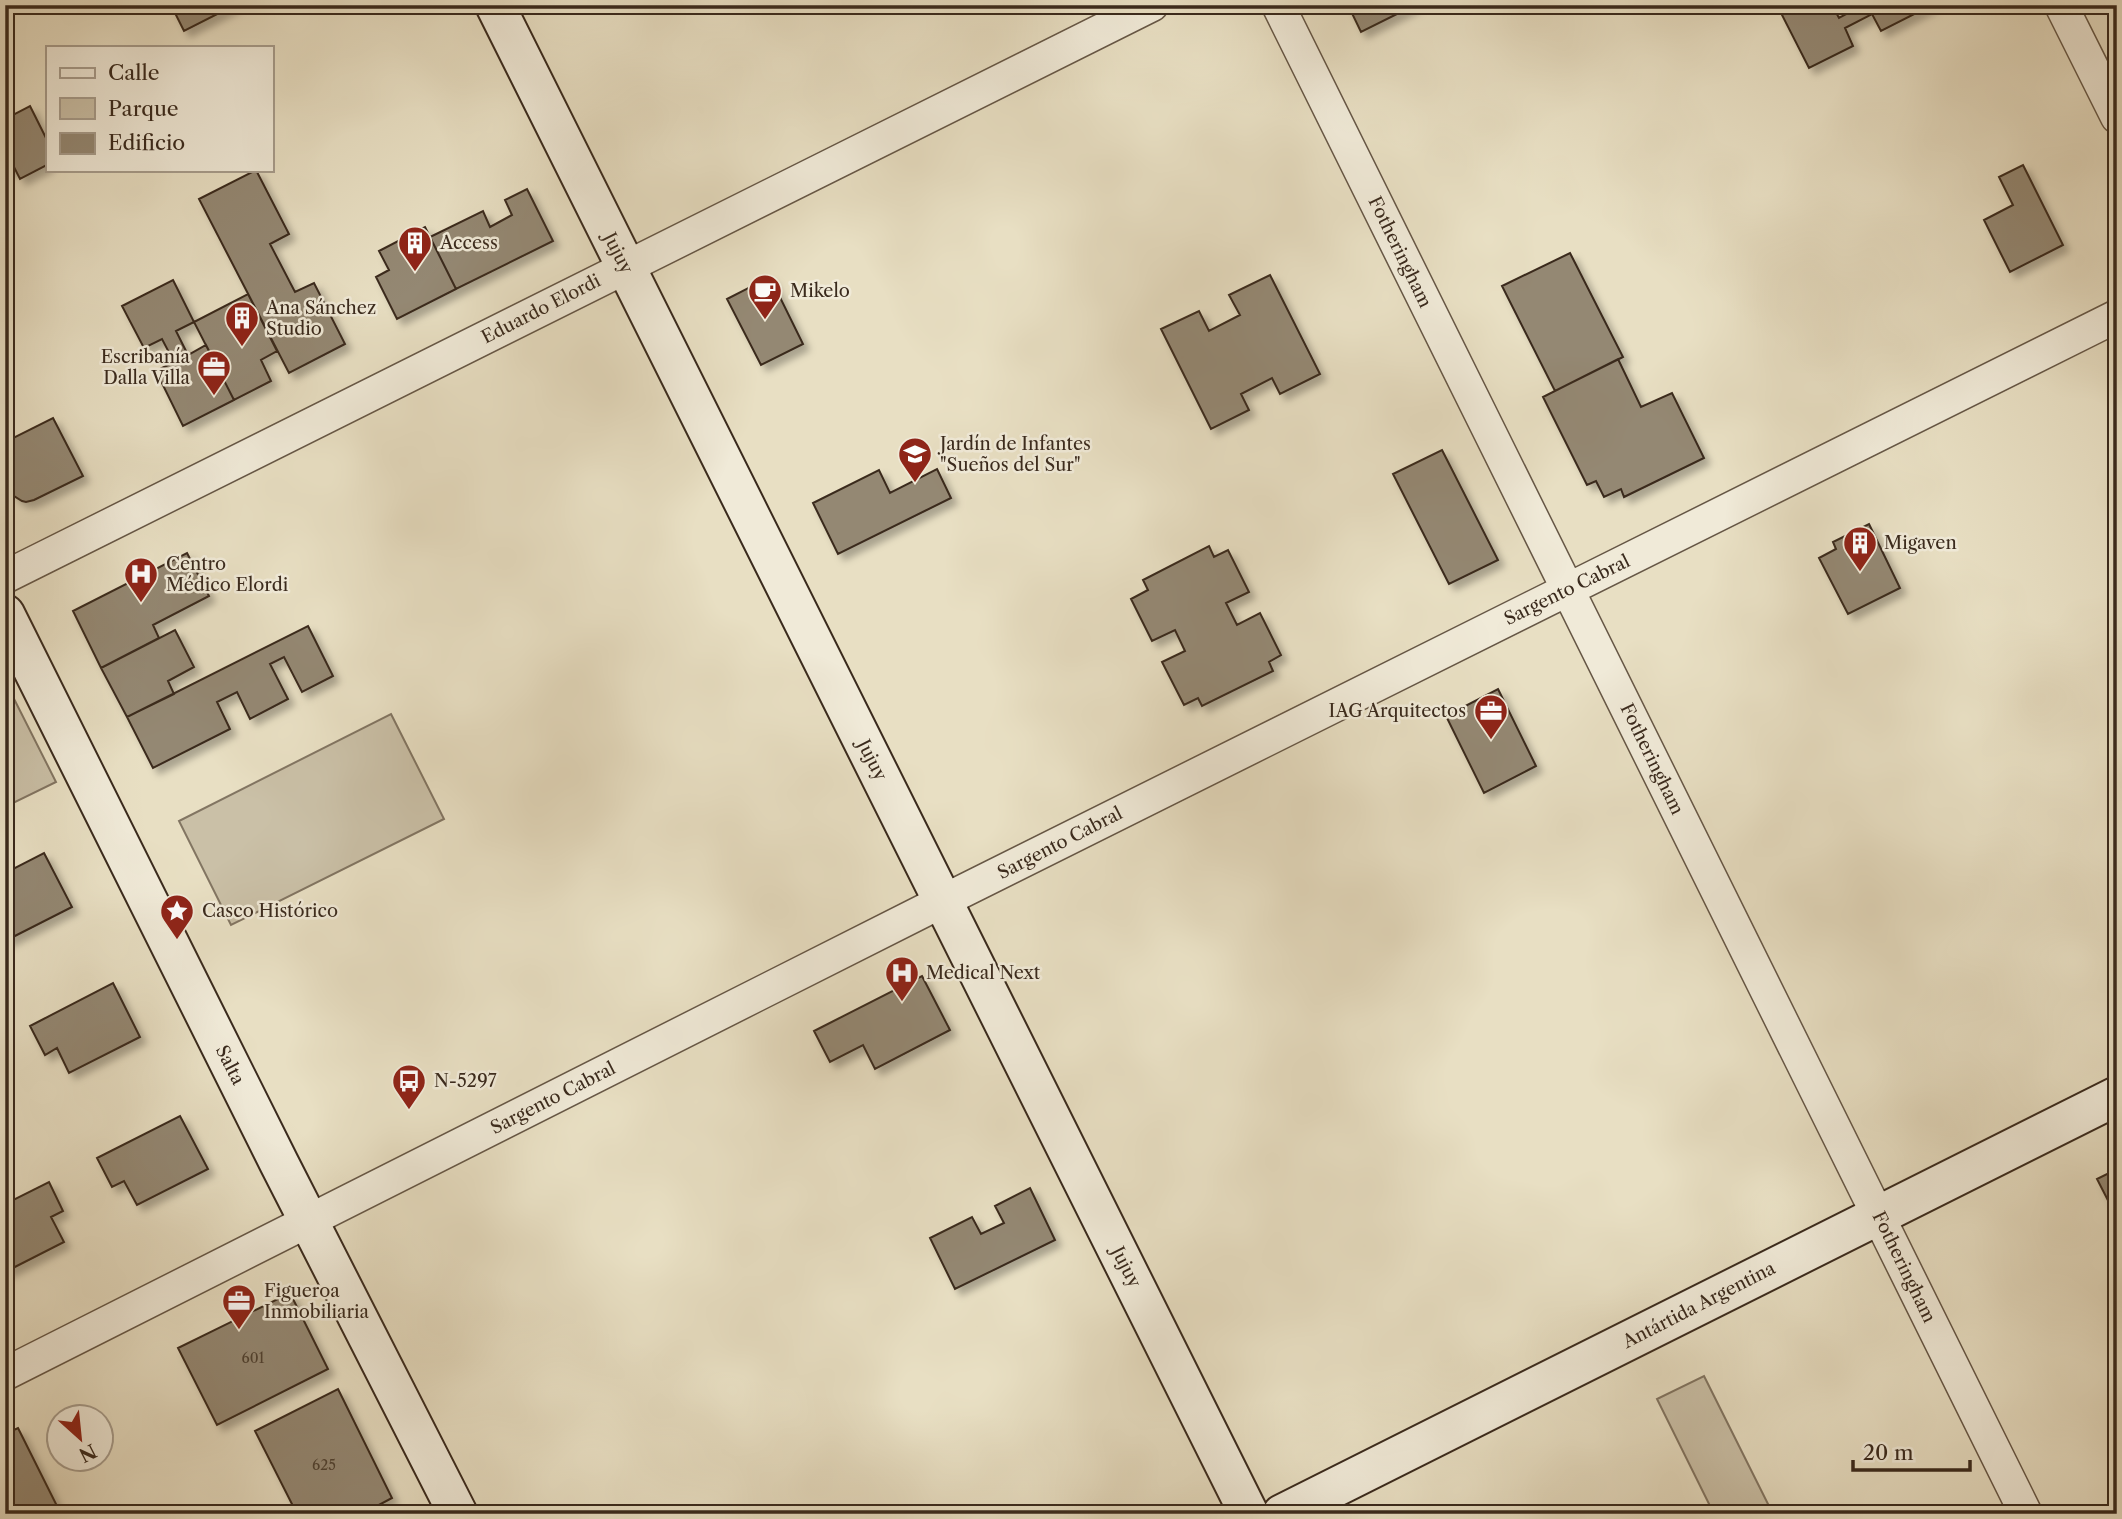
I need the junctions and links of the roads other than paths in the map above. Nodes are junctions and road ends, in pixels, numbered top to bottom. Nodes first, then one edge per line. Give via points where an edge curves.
1 (495, 5) edge
2 (1152, 5) edge
3 (1278, 5) edge
4 (2061, 5) edge
5 (2117, 117) edge
6 (625, 267) junction
7 (2117, 316) edge
8 (5, 577) edge
9 (1568, 590) junction
10 (5, 614) edge
11 (943, 901) junction
12 (2117, 1096) edge
13 (1878, 1215) junction
14 (308, 1221) junction
15 (5, 1374) edge
16 (458, 1514) edge
17 (1250, 1514) edge
18 (1282, 1514) edge
19 (2026, 1514) edge

1 - 6 street, Jujuy
2 - 6 street, Eduardo Elordi
3 - 9 street, Fotheringham
4 - 5 street
6 - 8 street, Eduardo Elordi
6 - 11 street, Jujuy
7 - 9 street, Sargento Cabral
9 - 11 street, Sargento Cabral
9 - 13 street, Fotheringham
10 - 14 street, Salta
11 - 14 street, Sargento Cabral
11 - 17 street, Jujuy
12 - 13 street, Antártida Argentina
13 - 18 street, Antártida Argentina
13 - 19 street, Fotheringham
14 - 15 street, Sargento Cabral
14 - 16 street, Salta

